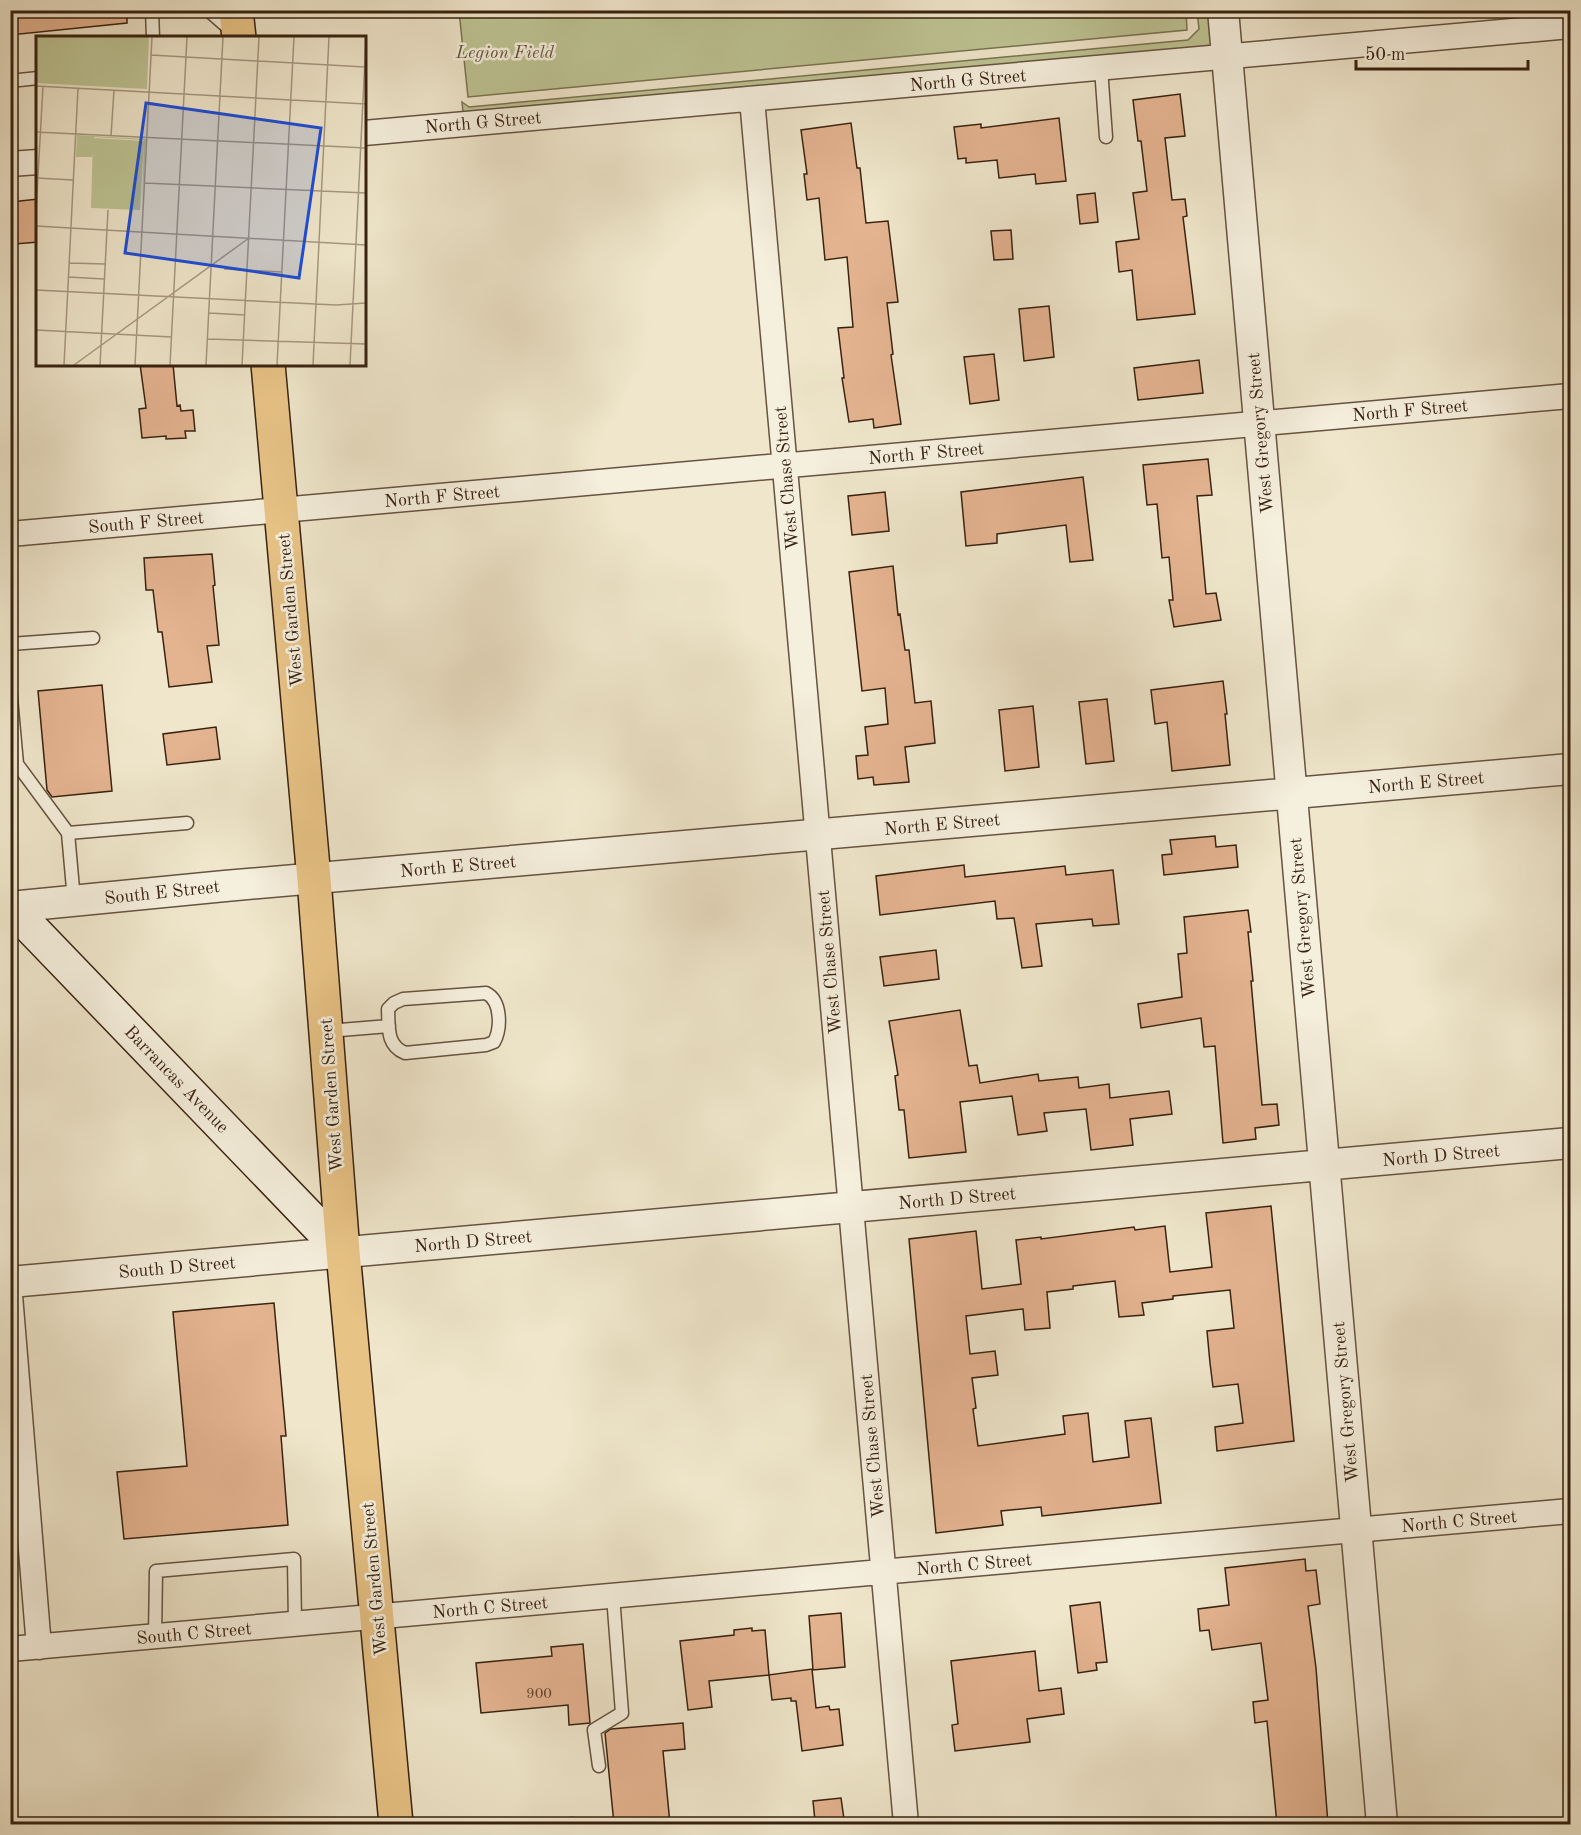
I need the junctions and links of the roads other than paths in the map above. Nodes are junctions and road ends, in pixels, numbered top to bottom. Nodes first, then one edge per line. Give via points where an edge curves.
1 (152, 10) edge
2 (208, 10) edge
3 (236, 10) edge
4 (1223, 10) edge
5 (1570, 26) edge
6 (153, 36) edge
7 (238, 36) edge
8 (239, 36) edge
9 (1227, 56) junction
10 (1101, 68) junction
11 (36, 78) edge
12 (10, 81) edge
13 (752, 99) junction
14 (366, 133) edge
15 (1106, 137) dead end
16 (36, 162) edge
17 (10, 164) edge
18 (268, 366) edge
19 (1570, 396) edge
20 (1259, 423) junction
21 (785, 465) junction
22 (281, 510) junction
23 (10, 534) edge
24 (93, 639) dead end
25 (10, 644) edge
26 (10, 687) edge
27 (1570, 769) edge
28 (1291, 794) junction
29 (187, 823) dead end
30 (68, 833) junction
31 (818, 835) junction
32 (314, 879) junction
33 (74, 901) junction
34 (11, 907) edge
35 (389, 1026) junction
36 (326, 1031) junction
37 (1570, 1143) edge
38 (1323, 1165) junction
39 (851, 1208) junction
40 (343, 1252) junction
41 (10, 1282) edge
42 (10, 1295) edge
43 (1570, 1511) edge
44 (1356, 1530) junction
45 (884, 1572) junction
46 (613, 1596) junction
47 (378, 1617) junction
48 (295, 1624) junction
49 (155, 1637) junction
50 (39, 1647) junction
51 (10, 1649) edge
52 (599, 1766) dead end
53 (396, 1824) edge
54 (906, 1824) edge
55 (1382, 1824) edge

1 - 6 lane
2 - 7 lane
3 - 8 main road
4 - 9 street, West Gregory Street
5 - 9 street, North G Street
9 - 10 street, North G Street
9 - 20 street, West Gregory Street
10 - 13 street, North G Street
10 - 15 lane
11 - 12 lane
13 - 14 street, North G Street
13 - 21 street, West Chase Street
16 - 17 street
18 - 22 main road, West Garden Street
19 - 20 street, North F Street
20 - 21 street, North F Street
20 - 28 street, West Gregory Street
21 - 22 street, North F Street
21 - 31 street, West Chase Street
22 - 23 street, South F Street
22 - 32 main road, West Garden Street
24 - 25 lane
26 - 30 lane via 16,764
27 - 28 street, North E Street
28 - 31 street, North E Street
28 - 38 street, West Gregory Street
29 - 30 lane
30 - 33 lane
31 - 32 street, North E Street
31 - 39 street, West Chase Street
32 - 33 street, South E Street
32 - 36 main road, West Garden Street
33 - 34 street, South E Street
34 - 40 main road, Barrancas Avenue
35 - 35 lane via 391,1042 405,1053 486,1045 494,1042 499,1032 496,1002 486,993 403,999 388,1010
35 - 36 lane
36 - 40 main road, West Garden Street
37 - 38 street, North D Street
38 - 39 street, North D Street
38 - 44 street, West Gregory Street
39 - 40 street, North D Street
39 - 45 street, West Chase Street
40 - 41 street, South D Street
40 - 47 main road, West Garden Street
42 - 50 street
43 - 44 street, North C Street
44 - 45 street, North C Street
44 - 55 street, West Gregory Street
45 - 46 street, North C Street
45 - 54 street, West Chase Street
46 - 47 street, North C Street
46 - 52 lane via 622,1713 594,1731
47 - 48 street, South C Street
47 - 53 main road, West Garden Street
48 - 49 street, South C Street
48 - 49 lane via 294,1559 156,1571
49 - 50 street, South C Street
50 - 51 street, South C Street

